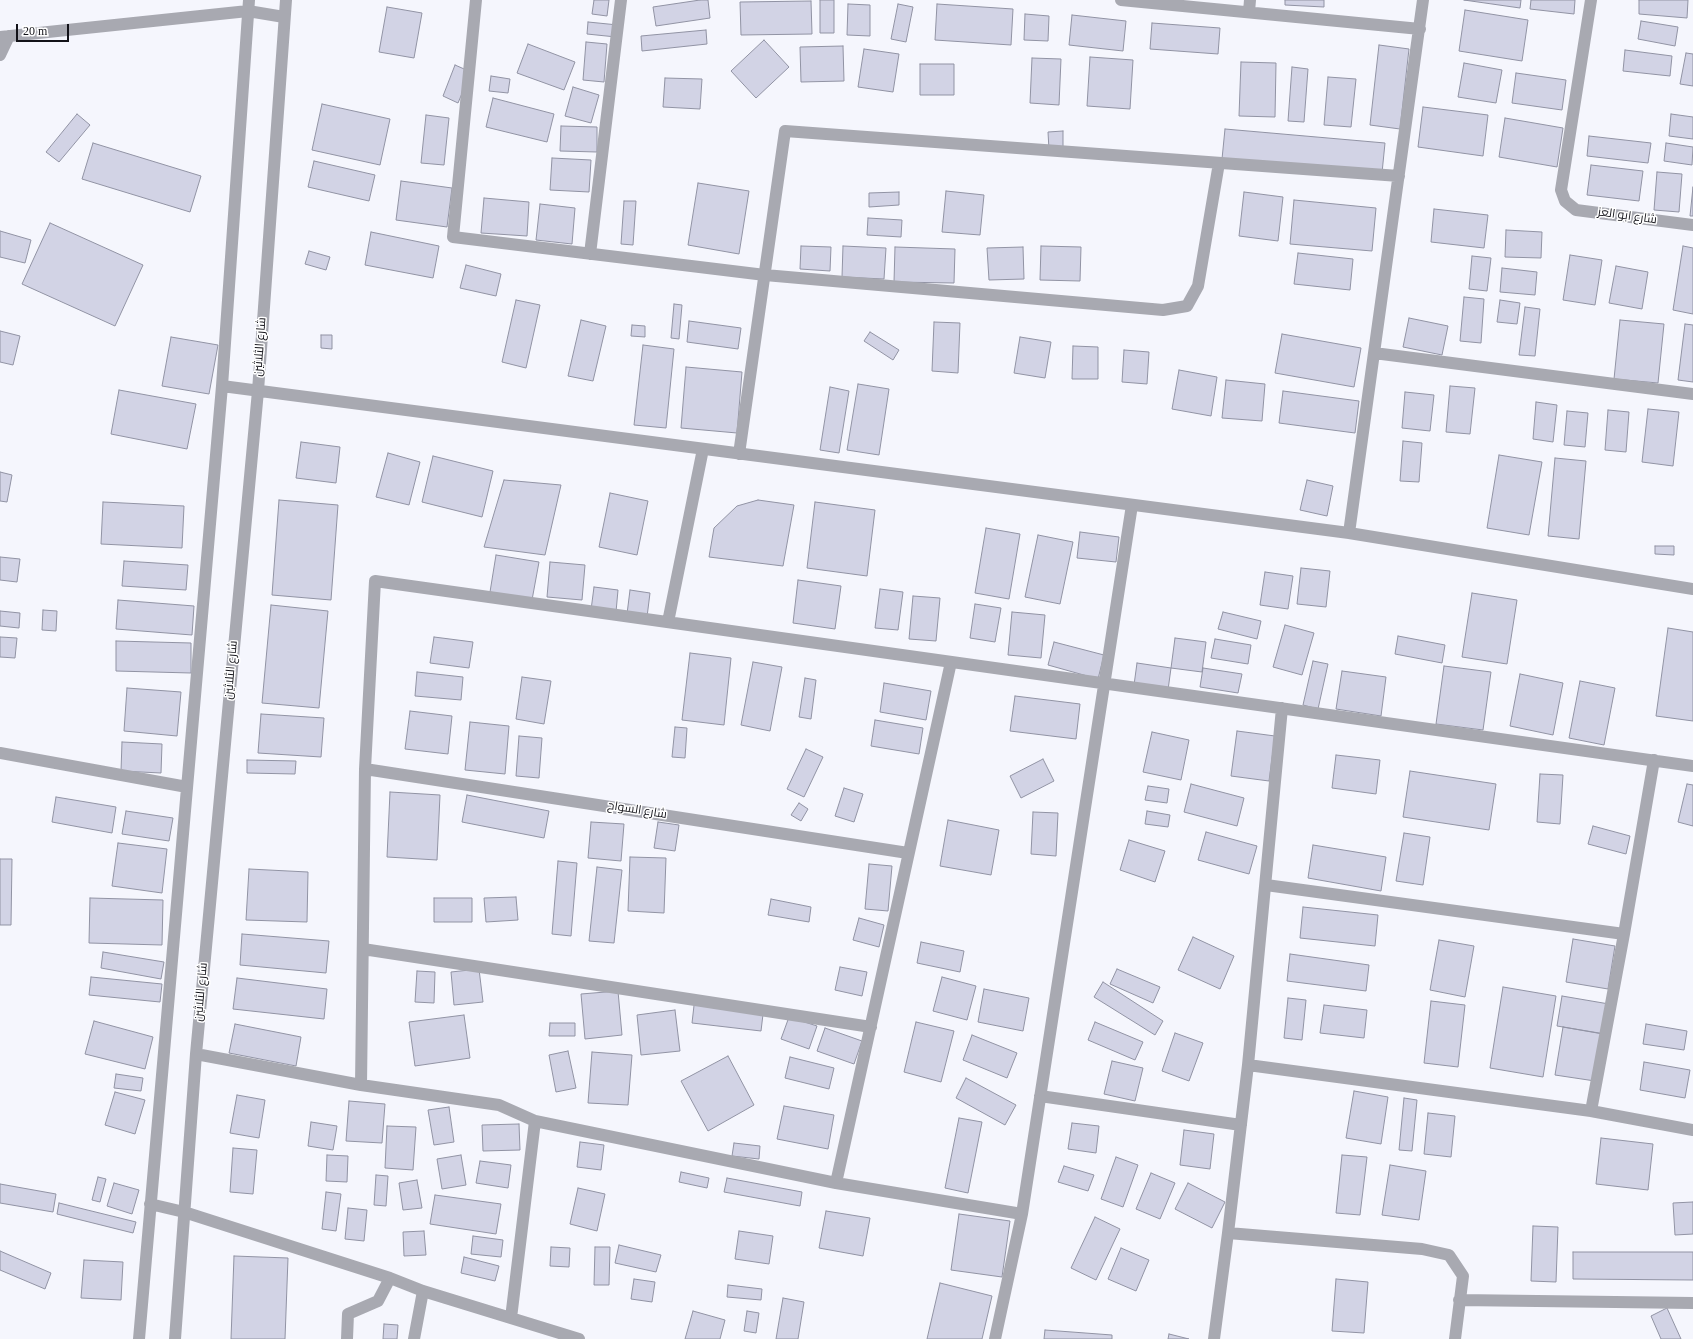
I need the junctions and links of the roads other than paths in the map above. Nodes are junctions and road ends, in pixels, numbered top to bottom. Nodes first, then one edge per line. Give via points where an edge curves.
1 (286, 0) edge
2 (476, 0) edge
3 (621, 0) edge
4 (1121, 0) edge
5 (1424, 0) edge
6 (1591, 0) edge
7 (248, 6) edge
8 (1250, 6) edge
9 (284, 17) junction
10 (1420, 29) junction
11 (5, 36) edge
12 (0, 55) edge
13 (1219, 163) junction
14 (1399, 176) junction
15 (1693, 226) edge
16 (590, 254) junction
17 (765, 275) junction
18 (1374, 352) junction
19 (222, 386) junction
20 (258, 391) junction
21 (1693, 394) edge
22 (703, 449) junction
23 (739, 454) junction
24 (1132, 505) junction
25 (1349, 533) junction
26 (1693, 589) edge
27 (668, 622) junction
28 (950, 662) junction
29 (1105, 683) junction
30 (1282, 708) junction
31 (0, 753) edge
32 (1654, 760) junction
33 (1693, 766) edge
34 (365, 769) junction
35 (187, 787) junction
36 (908, 853) junction
37 (1266, 885) junction
38 (1624, 934) junction
39 (363, 949) junction
40 (871, 1027) junction
41 (196, 1054) junction
42 (1248, 1065) junction
43 (361, 1085) junction
44 (1040, 1096) junction
45 (1590, 1111) junction
46 (535, 1121) junction
47 (1241, 1124) junction
48 (1693, 1130) edge
49 (836, 1183) junction
50 (150, 1204) junction
51 (184, 1212) junction
52 (1022, 1214) junction
53 (1228, 1233) junction
54 (390, 1278) junction
55 (423, 1291) junction
56 (1460, 1300) junction
57 (1693, 1302) edge
58 (511, 1318) junction
59 (139, 1339) edge
60 (175, 1339) edge
61 (347, 1339) edge
62 (414, 1339) edge
63 (579, 1339) edge
64 (995, 1339) edge
65 (1214, 1339) edge
66 (1455, 1339) edge

1 - 9 street, شارع الثلاثين
2 - 16 street via 453,237
3 - 16 street
4 - 8 street
5 - 10 street
6 - 15 street, شارع ابو العز via 1561,190 1564,201 1576,210
7 - 9 street
7 - 11 street
7 - 19 street
8 - 10 street
9 - 20 street, شارع الثلاثين
10 - 14 street
11 - 12 street
13 - 14 street
13 - 17 street via 1198,286 1187,306 1163,310
13 - 17 street via 785,131
14 - 18 street
16 - 17 street
17 - 23 street
18 - 21 street
18 - 25 street
19 - 20 street
19 - 35 street
20 - 22 street
20 - 41 street, شارع الثلاثين
22 - 23 street
22 - 27 street
23 - 24 street
24 - 25 street
24 - 29 street
25 - 26 street
27 - 28 street
27 - 34 street via 375,581
28 - 29 street
28 - 36 street
29 - 30 street
29 - 44 street
30 - 32 street
30 - 37 street
31 - 35 street
32 - 33 street
32 - 38 street
34 - 36 street, شارع السواح
34 - 39 street
35 - 50 street
36 - 40 street
37 - 38 street
37 - 42 street
38 - 45 street
39 - 40 street
39 - 43 street
40 - 49 street
41 - 43 street
41 - 51 street, شارع الثلاثين
42 - 45 street
42 - 47 street
43 - 46 street via 499,1105
44 - 47 street
44 - 52 street
45 - 48 street
46 - 49 street
46 - 58 street
47 - 53 street
49 - 52 street
50 - 51 street
50 - 59 street
51 - 54 street
51 - 60 street, شارع الثلاثين
52 - 64 street
53 - 56 street via 1422,1249 1449,1255 1462,1276
53 - 65 street
54 - 55 street
54 - 61 street via 378,1302 348,1314
55 - 58 street
55 - 62 street
56 - 57 street
56 - 66 street
58 - 63 street

